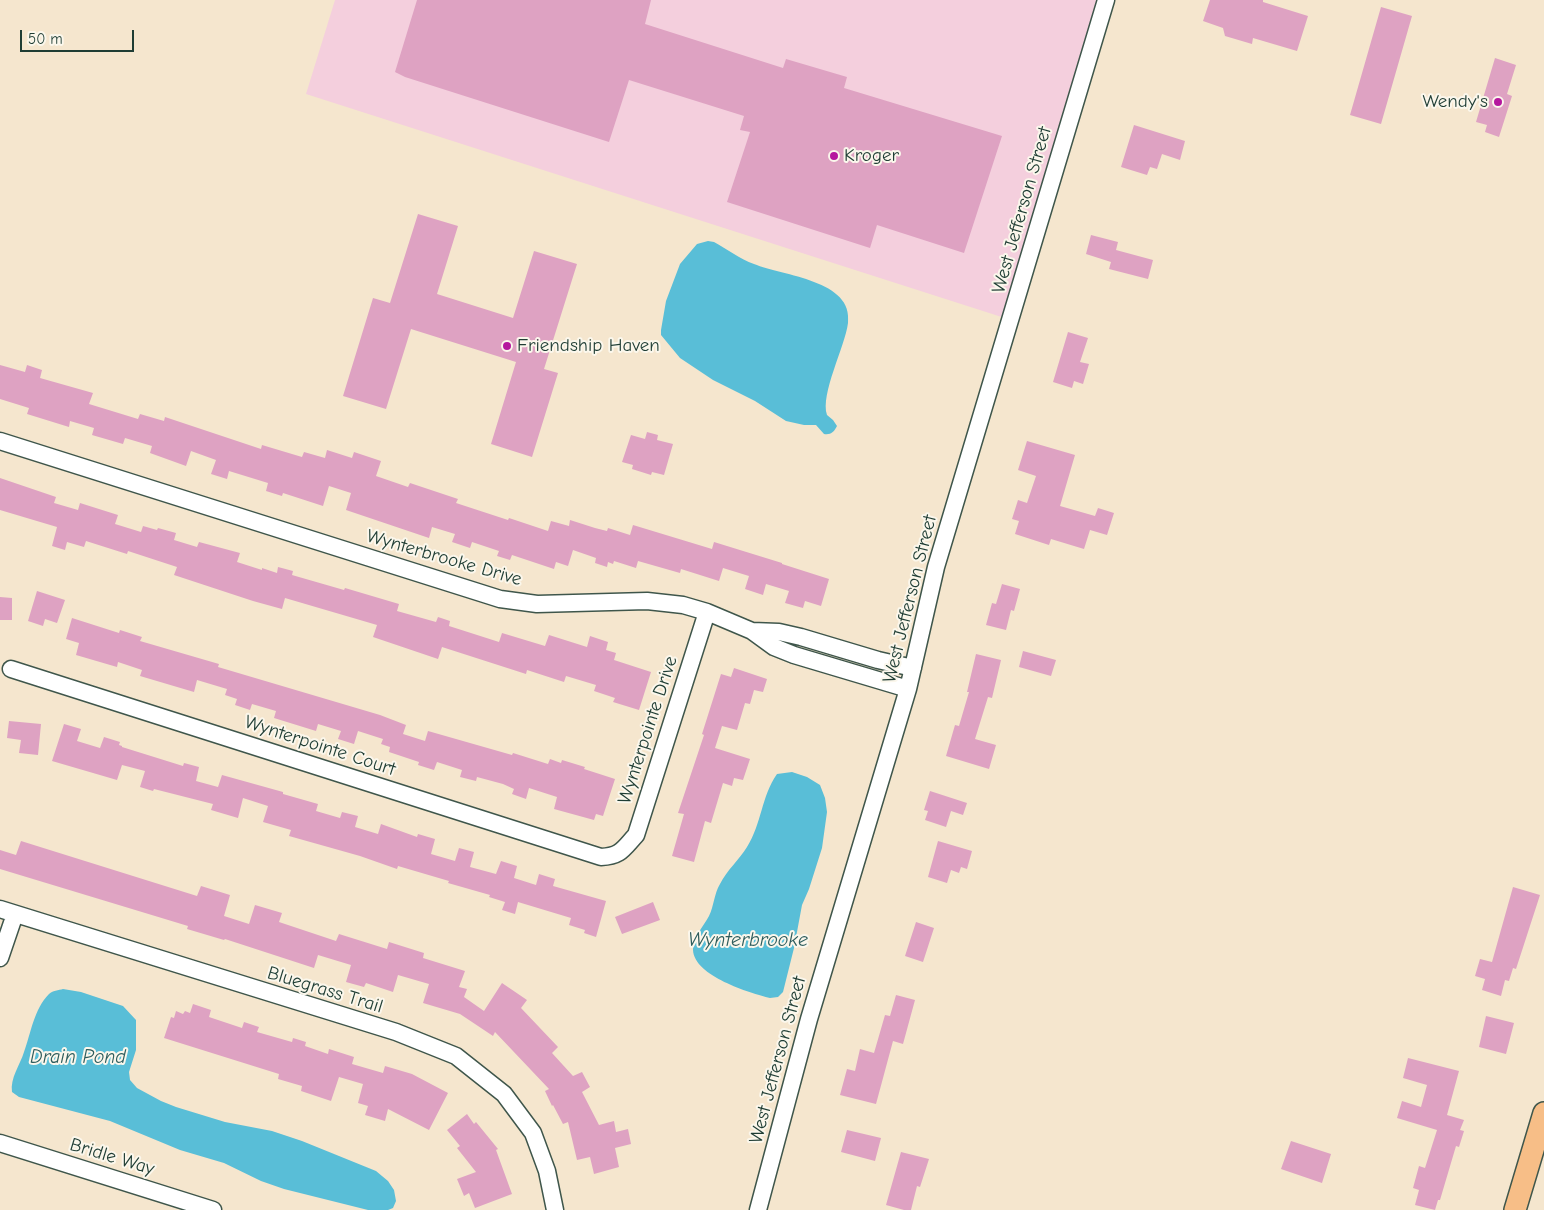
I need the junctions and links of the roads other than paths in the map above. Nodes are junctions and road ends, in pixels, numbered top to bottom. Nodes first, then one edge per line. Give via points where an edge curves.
1 (1106, 0) edge
2 (0, 441) edge
3 (707, 612) junction
4 (752, 631) junction
5 (11, 668) dead end
6 (913, 668) junction
7 (908, 689) junction
8 (618, 855) joint
9 (7, 911) edge
10 (0, 958) edge
11 (1544, 1113) edge
12 (0, 1143) edge
13 (213, 1210) edge
14 (555, 1210) edge
15 (758, 1210) edge
16 (1515, 1210) edge

1 - 6 street, West Jefferson Street via 936,567
2 - 3 street, Wynterbrooke Drive via 500,599 537,604 647,601 683,605
3 - 4 street, Wynterbrooke Drive
3 - 8 street, Wynterpointe Drive via 636,835
4 - 6 street, Wynterbrooke Drive via 780,632
4 - 7 street via 794,655
5 - 8 street, Wynterpointe Court via 601,857
6 - 7 street, West Jefferson Street
7 - 15 street, West Jefferson Street via 809,1020
9 - 10 street
9 - 14 street, Bluegrass Trail via 396,1032 456,1056 504,1094 534,1133
11 - 16 main road
12 - 13 street, Bridle Way

